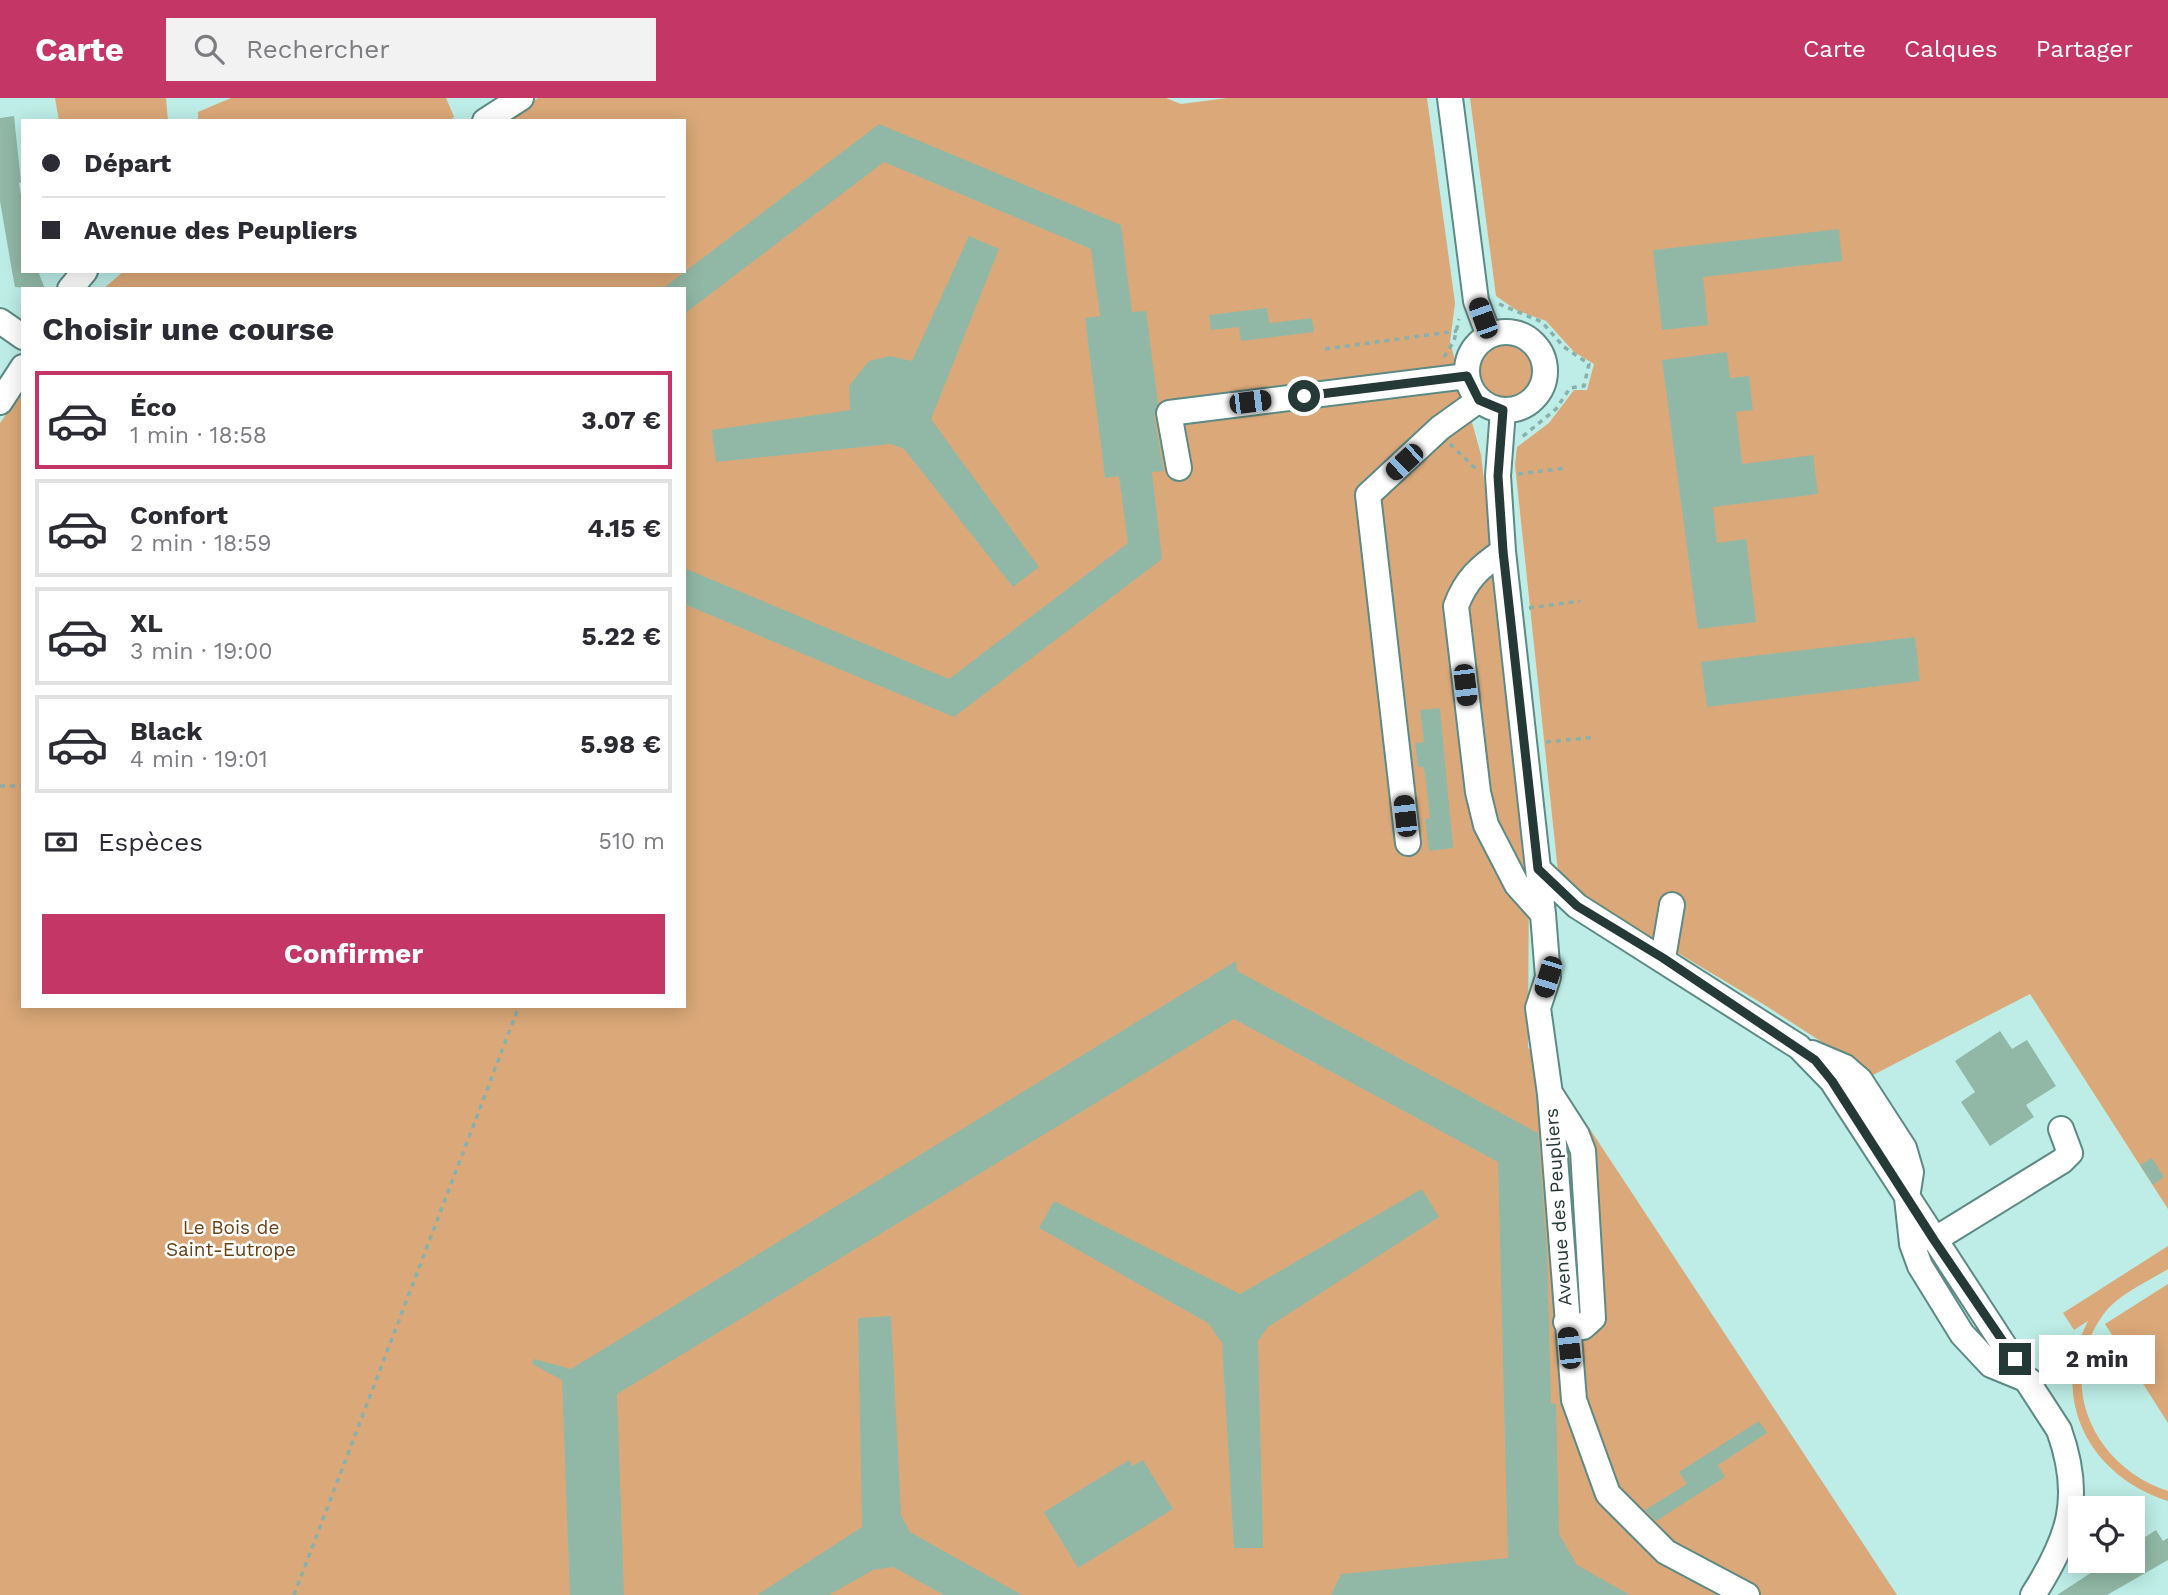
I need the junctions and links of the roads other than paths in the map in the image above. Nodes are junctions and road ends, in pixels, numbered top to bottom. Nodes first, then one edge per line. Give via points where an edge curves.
1 (520, 98) edge
2 (1450, 98) edge
3 (488, 119) edge
4 (83, 273) edge
5 (72, 287) edge
6 (0, 321) edge
7 (21, 336) edge
8 (1489, 336) junction
9 (21, 370) edge
10 (1467, 376) junction
11 (1479, 400) junction
12 (0, 402) edge
13 (1503, 410) junction
14 (1179, 468) dead end
15 (1503, 551) junction
16 (1408, 843) dead end
17 (1538, 869) junction
18 (1543, 914) junction
19 (1639, 944) junction
20 (1663, 958) junction
21 (2061, 1129) dead end
22 (1907, 1198) junction
23 (1934, 1240) junction
24 (2030, 1381) junction
25 (1747, 1595) edge
26 (2033, 1595) edge

1 - 3 street
2 - 8 street via 1476,301
4 - 5 street
6 - 7 street
8 - 10 street via 1472,352
8 - 13 street via 1524,337 1541,355 1544,367 1538,393 1517,409
9 - 12 street
10 - 11 street
10 - 14 street via 1169,413
11 - 13 street
11 - 16 street via 1440,428 1368,495
13 - 15 street, Avenue des Peupliers
15 - 17 street, Avenue des Peupliers
15 - 18 street via 1473,573 1456,606 1486,825 1517,885
17 - 18 street, Avenue des Peupliers
17 - 19 street via 1577,906
18 - 25 street, Avenue des Peupliers via 1548,977 1538,1008 1550,1094 1574,1401 1608,1494 1667,1552
19 - 20 street
19 - 20 street via 1672,905
20 - 22 street via 1799,1047 1832,1081
21 - 23 street via 2070,1153 2062,1161
22 - 23 street
22 - 24 street via 1912,1244 1920,1266 1962,1334 1991,1365
23 - 24 street
24 - 26 street via 2059,1430 2073,1484 2066,1533

